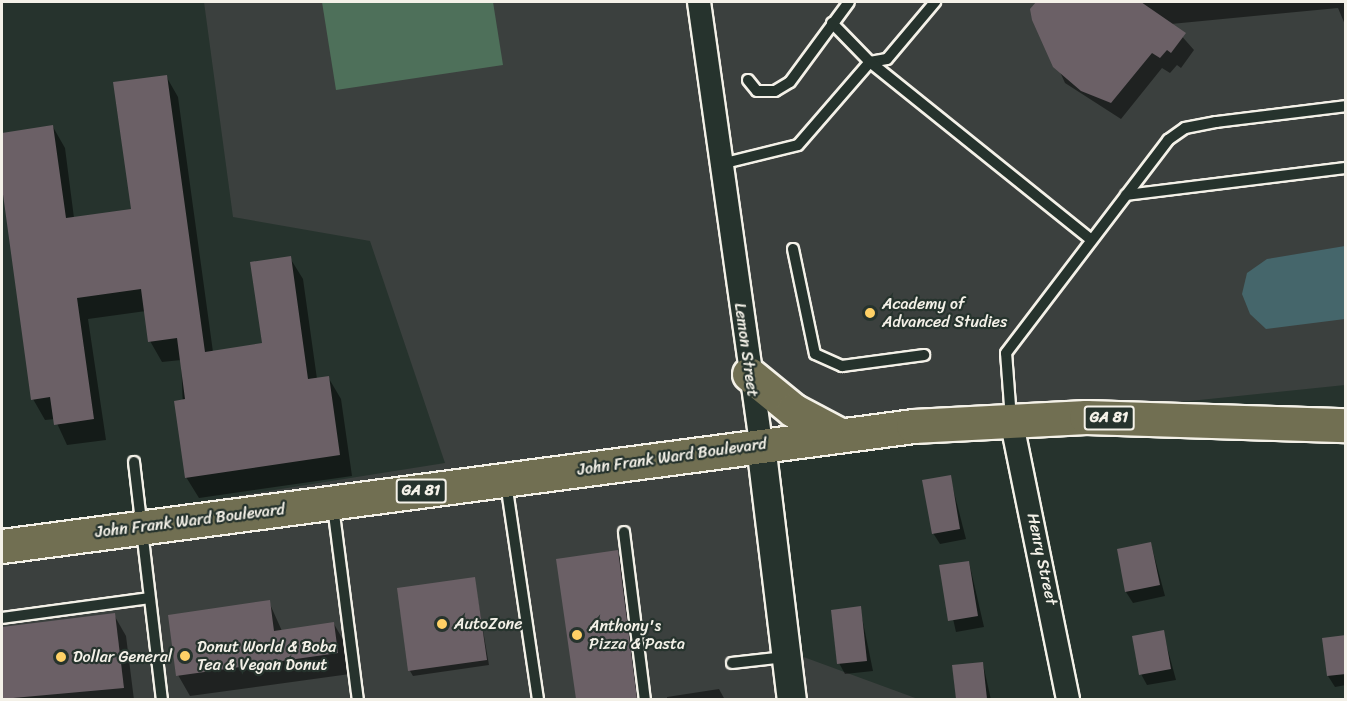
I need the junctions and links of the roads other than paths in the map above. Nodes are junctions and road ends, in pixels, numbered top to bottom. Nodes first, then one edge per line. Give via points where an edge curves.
1 (699, 2) edge
2 (849, 2) edge
3 (935, 2) edge
4 (832, 23) junction
5 (870, 62) junction
6 (748, 80) dead end
7 (1346, 106) edge
8 (721, 164) junction
9 (1346, 168) edge
10 (1126, 195) junction
11 (1091, 240) junction
12 (793, 249) dead end
13 (924, 355) dead end
14 (749, 374) junction
15 (1011, 419) junction
16 (1346, 425) edge
17 (840, 435) junction
18 (761, 445) junction
19 (134, 462) dead end
20 (506, 479) junction
21 (332, 502) junction
22 (141, 528) junction
23 (624, 532) dead end
24 (2, 546) edge
25 (149, 598) junction
26 (2, 618) edge
27 (787, 657) junction
28 (732, 663) dead end
29 (162, 699) edge
30 (358, 699) edge
31 (538, 699) edge
32 (645, 699) edge
33 (792, 699) edge
34 (1068, 699) edge

1 - 8 street, Lemon Street
2 - 4 lane
3 - 5 lane via 887,59
4 - 5 lane
4 - 6 lane via 790,82 775,92 757,91
5 - 8 lane via 798,145
5 - 11 lane
7 - 10 lane via 1185,128 1167,140
8 - 14 street, Lemon Street
9 - 10 lane
10 - 11 lane
11 - 15 lane via 1006,353
12 - 13 lane via 815,354 842,366
14 - 17 main road via 793,410
14 - 18 street, Lemon Street
15 - 16 main road, John Frank Ward Boulevard / GA 81
15 - 17 main road, John Frank Ward Boulevard / GA 81
15 - 34 street, Henry Street
17 - 18 main road, John Frank Ward Boulevard / GA 81
18 - 20 main road, John Frank Ward Boulevard / GA 81
18 - 27 street, Lemon Street
19 - 22 lane
20 - 21 main road, John Frank Ward Boulevard / GA 81
20 - 31 lane
21 - 22 main road, John Frank Ward Boulevard / GA 81
21 - 30 lane
22 - 24 main road, John Frank Ward Boulevard / GA 81
22 - 25 lane
23 - 32 lane
25 - 26 lane
25 - 29 lane
27 - 28 lane
27 - 33 street, Lemon Street

